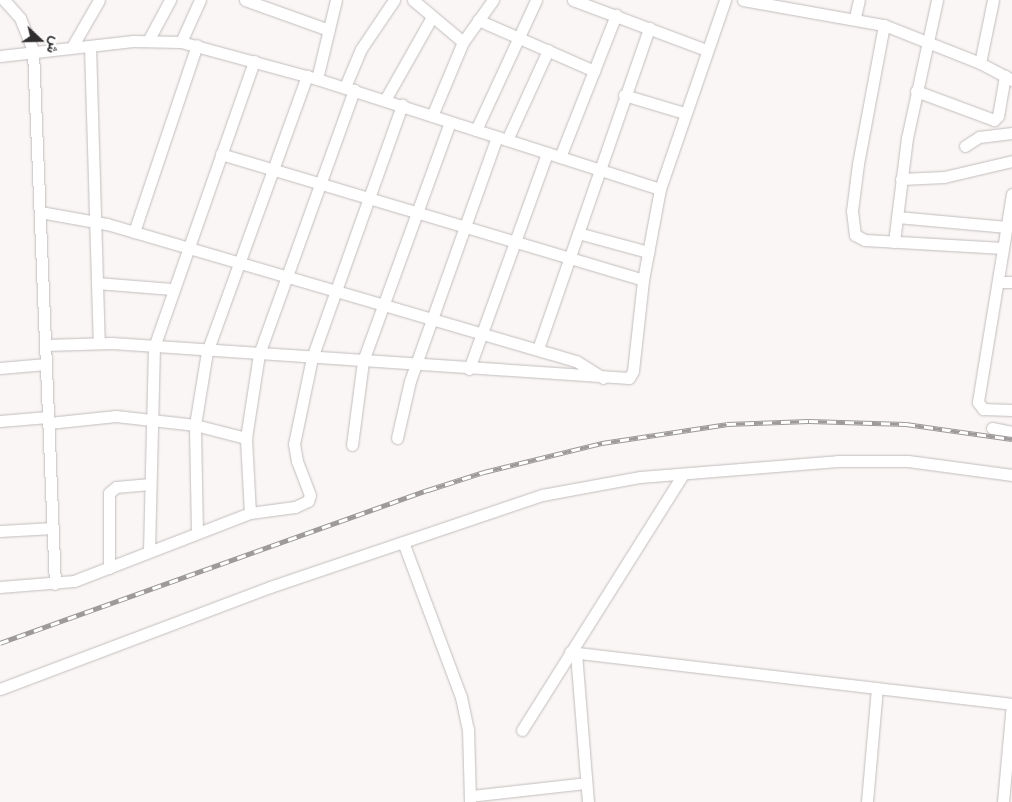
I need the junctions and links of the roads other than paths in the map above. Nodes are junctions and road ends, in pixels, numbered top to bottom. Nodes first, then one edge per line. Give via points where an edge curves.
1 (99, 0) edge
2 (170, 0) edge
3 (200, 0) edge
4 (245, 0) edge
5 (336, 0) edge
6 (394, 0) edge
7 (413, 0) edge
8 (493, 0) edge
9 (536, 0) edge
10 (573, 0) edge
11 (725, 0) edge
12 (744, 0) edge
13 (859, 0) edge
14 (937, 0) edge
15 (993, 0) edge
16 (757, 1) edge
17 (10, 2) edge
18 (259, 2) edge
19 (819, 6) edge
20 (616, 14) junction
21 (432, 17) junction
22 (855, 17) junction
23 (478, 20) junction
24 (884, 25) junction
25 (649, 28) junction
26 (329, 30) junction
27 (518, 36) junction
28 (148, 41) junction
29 (928, 41) junction
30 (181, 42) junction
31 (463, 42) junction
32 (198, 45) junction
33 (90, 46) junction
34 (72, 48) junction
35 (548, 50) junction
36 (706, 50) junction
37 (33, 51) junction
38 (0, 56) edge
39 (254, 61) junction
40 (980, 63) junction
41 (594, 71) junction
42 (312, 77) junction
43 (1008, 78) edge
44 (349, 89) junction
45 (916, 91) junction
46 (624, 95) junction
47 (385, 100) junction
48 (402, 105) junction
49 (684, 113) junction
50 (432, 116) junction
51 (450, 122) junction
52 (476, 130) junction
53 (1012, 134) edge
54 (502, 139) junction
55 (964, 146) dead end
56 (546, 153) junction
57 (221, 154) junction
58 (560, 158) junction
59 (1012, 162) edge
60 (272, 170) junction
61 (598, 170) junction
62 (901, 179) junction
63 (321, 185) junction
64 (660, 189) junction
65 (369, 199) junction
66 (1011, 200) edge
67 (40, 212) junction
68 (416, 213) junction
69 (897, 217) junction
70 (95, 221) junction
71 (1007, 227) junction
72 (466, 228) junction
73 (134, 232) junction
74 (578, 233) junction
75 (514, 242) junction
76 (894, 242) junction
77 (187, 247) junction
78 (1003, 248) junction
79 (648, 252) junction
80 (570, 259) junction
81 (238, 263) junction
82 (287, 278) junction
83 (643, 280) junction
84 (998, 282) junction
85 (1012, 282) edge
86 (97, 283) junction
87 (172, 289) junction
88 (335, 292) junction
89 (383, 306) junction
90 (432, 320) junction
91 (482, 333) junction
92 (98, 343) junction
93 (46, 346) junction
94 (154, 347) junction
95 (538, 349) junction
96 (208, 352) junction
97 (260, 354) junction
98 (312, 358) junction
99 (363, 361) junction
100 (46, 364) junction
101 (416, 365) junction
102 (0, 368) edge
103 (469, 369) junction
104 (603, 378) junction
105 (1012, 410) edge
106 (150, 419) junction
107 (48, 420) junction
108 (0, 421) edge
109 (195, 425) junction
110 (992, 428) dead end
111 (1012, 432) edge
112 (246, 438) junction
113 (397, 438) dead end
114 (352, 445) dead end
115 (683, 474) junction
116 (1012, 475) edge
117 (150, 484) junction
118 (250, 513) junction
119 (53, 528) junction
120 (0, 531) edge
121 (198, 533) junction
122 (403, 542) junction
123 (150, 551) junction
124 (109, 568) junction
125 (55, 584) junction
126 (0, 587) edge
127 (573, 653) junction
128 (877, 688) junction
129 (0, 689) edge
130 (1012, 704) edge
131 (1011, 728) edge
132 (522, 730) dead end
133 (586, 783) junction
134 (470, 799) edge
135 (588, 802) edge
136 (867, 802) edge
137 (1003, 802) edge

1 - 34 street
2 - 28 street
3 - 30 street
4 - 18 street
5 - 26 street
6 - 44 street via 361,49
7 - 21 street
8 - 23 street
9 - 27 street
10 - 20 street
11 - 36 street
12 - 16 street
13 - 22 street
14 - 29 street
15 - 40 street
16 - 19 street
17 - 37 street
18 - 26 street
19 - 22 street
20 - 25 street
20 - 41 street
21 - 31 street
21 - 47 street
22 - 24 street
23 - 27 street
23 - 31 street
24 - 29 street
24 - 76 street via 866,109 851,224 859,239
25 - 36 street
25 - 46 street
26 - 42 street
27 - 35 street
27 - 52 street
28 - 30 street
28 - 33 street
29 - 40 street
29 - 45 street
30 - 32 street
31 - 50 street
32 - 39 street
32 - 73 street
33 - 34 street
33 - 70 street
34 - 37 street
35 - 41 street
35 - 54 street
36 - 49 street
37 - 38 street
37 - 67 street
39 - 42 street
39 - 57 street
40 - 43 street
41 - 58 street
42 - 44 street
42 - 60 street
43 - 45 street via 998,116 994,120
44 - 47 street
44 - 63 street
45 - 62 street
46 - 49 street
46 - 61 street
47 - 48 street
48 - 50 street
48 - 65 street
49 - 64 street
50 - 51 street
51 - 52 street
51 - 68 street
52 - 54 street
53 - 55 street via 980,137
54 - 56 street
54 - 72 street
56 - 58 street
56 - 75 street
57 - 60 street
57 - 77 street
58 - 61 street
59 - 62 street via 944,177
60 - 63 street
60 - 81 street
61 - 64 street
61 - 74 street
62 - 69 street
63 - 65 street
63 - 82 street
64 - 79 street
65 - 68 street
65 - 88 street
66 - 71 street
67 - 70 street
67 - 93 street
68 - 72 street
68 - 89 street
69 - 71 street
69 - 76 street
70 - 73 street
70 - 86 street
71 - 78 street
72 - 75 street
72 - 90 street
73 - 77 street
74 - 79 street
74 - 80 street
75 - 80 street
75 - 91 street
76 - 78 street
77 - 81 street
77 - 87 street
78 - 84 street
79 - 83 street
80 - 83 street
80 - 95 street
81 - 82 street
81 - 96 street
82 - 88 street
82 - 97 street
83 - 104 street via 632,376 624,380
84 - 85 street
84 - 105 street via 978,406
86 - 87 street
86 - 92 street
87 - 94 street
88 - 89 street
88 - 98 street
89 - 90 street
89 - 99 street
90 - 91 street
90 - 101 street
91 - 95 street
91 - 103 street
92 - 93 street
92 - 94 street
93 - 100 street
94 - 96 street
94 - 106 street
95 - 104 street via 585,364
96 - 97 street
96 - 109 street
97 - 98 street
97 - 112 street
98 - 99 street
98 - 118 street via 294,444 310,499 295,507
99 - 101 street
99 - 114 street
100 - 102 street
100 - 107 street
101 - 103 street
101 - 113 street
103 - 104 street
106 - 107 street via 116,416
106 - 109 street
106 - 117 street
107 - 108 street
107 - 119 street
109 - 112 street
109 - 121 street
110 - 111 street
112 - 118 street
115 - 116 street via 861,460 932,463
115 - 122 street via 620,480 542,495
115 - 127 street
117 - 123 street
117 - 124 street via 116,487 108,493
118 - 121 street
119 - 120 street
119 - 125 street
121 - 123 street
122 - 129 street via 270,587
122 - 134 street via 461,697 468,729
123 - 124 street
124 - 125 street
125 - 126 street
127 - 128 street
127 - 132 street
127 - 133 street
128 - 130 street
128 - 136 street
130 - 131 street
131 - 137 street
133 - 134 street
133 - 135 street

